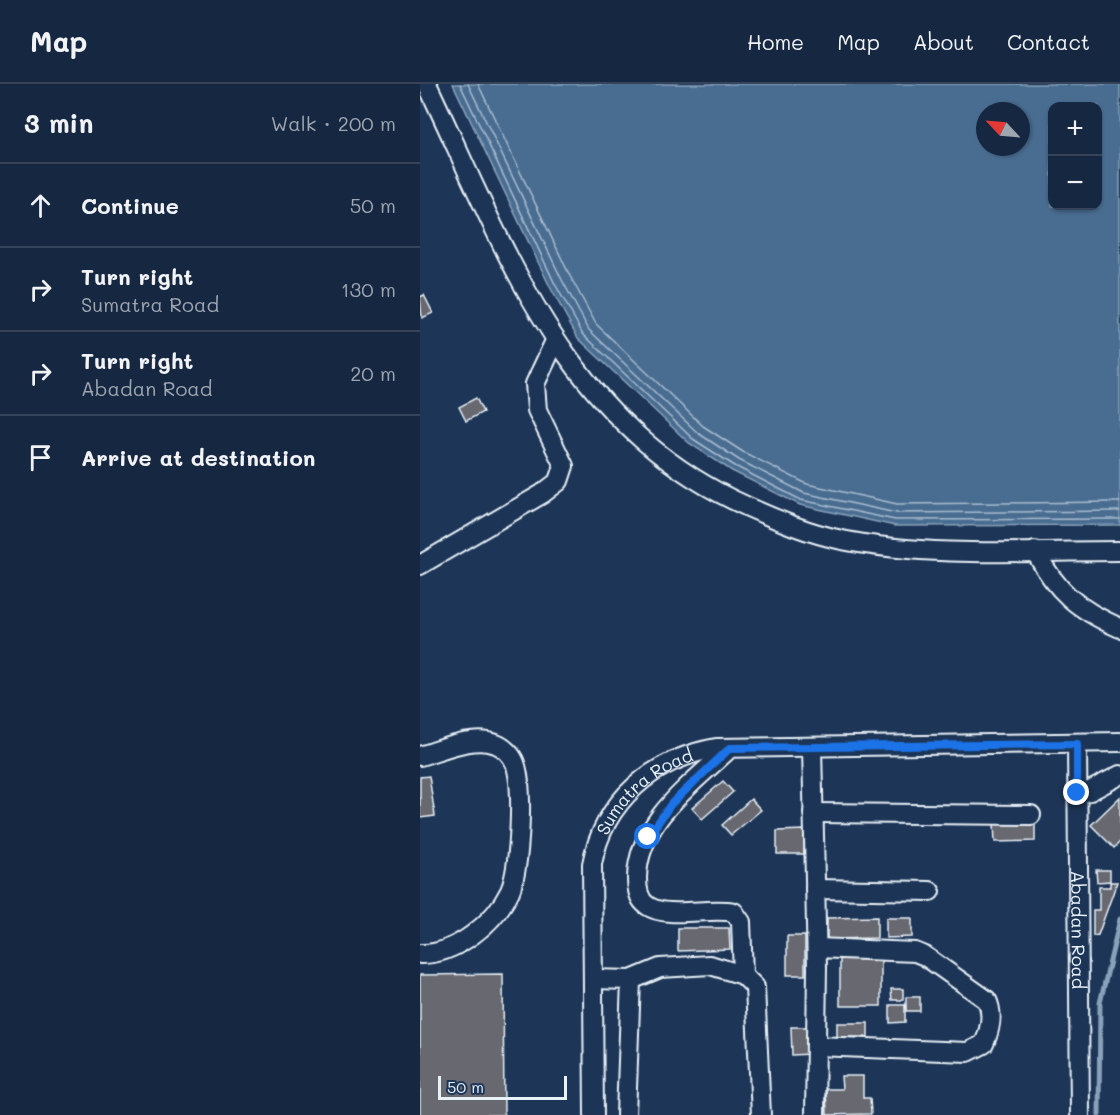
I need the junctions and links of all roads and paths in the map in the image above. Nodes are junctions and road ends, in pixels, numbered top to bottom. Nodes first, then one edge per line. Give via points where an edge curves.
1 (427, 84) edge
2 (555, 341) junction
3 (1035, 551) junction
4 (1120, 551) edge
5 (420, 565) edge
6 (1120, 628) edge
7 (1120, 742) edge
8 (1077, 744) junction
9 (812, 747) junction
10 (730, 748) junction
11 (420, 756) edge
12 (1120, 775) edge
13 (1077, 793) junction
14 (813, 813) junction
15 (1031, 815) dead end
16 (815, 889) junction
17 (930, 891) dead end
18 (817, 948) junction
19 (420, 954) edge
20 (743, 975) junction
21 (593, 979) junction
22 (631, 980) junction
23 (816, 1046) junction
24 (594, 1115) edge
25 (626, 1115) edge
26 (761, 1115) edge
27 (815, 1115) edge
28 (1080, 1115) edge

1 - 2 street via 519,277
2 - 3 street via 601,400 650,449 685,475 754,510 811,532 872,544 951,551
2 - 5 street via 535,384 537,410 564,466 559,481
3 - 4 street
3 - 6 street via 1049,578 1069,600
7 - 8 street, Sumatra Road
8 - 9 street, Sumatra Road
8 - 13 street, Abadan Road
9 - 10 street, Sumatra Road
9 - 14 street
10 - 20 street via 656,822 637,864 637,890 642,901 655,910 734,912 741,922
10 - 21 street, Sumatra Road via 696,752 663,766 631,788 609,815 592,864
11 - 19 street via 479,741 496,744 506,751 514,762 518,779 519,846 510,890 500,906 465,940 444,951
12 - 13 street
13 - 28 street, Abadan Road
14 - 15 street
14 - 16 street
16 - 17 street
16 - 18 street
18 - 23 street
18 - 23 street via 915,952 987,1000 991,1009 984,1044 968,1052
20 - 22 street via 710,965 660,968
20 - 26 street via 755,987
21 - 22 street
21 - 24 street, Sumatra Road
22 - 25 street
23 - 27 street

